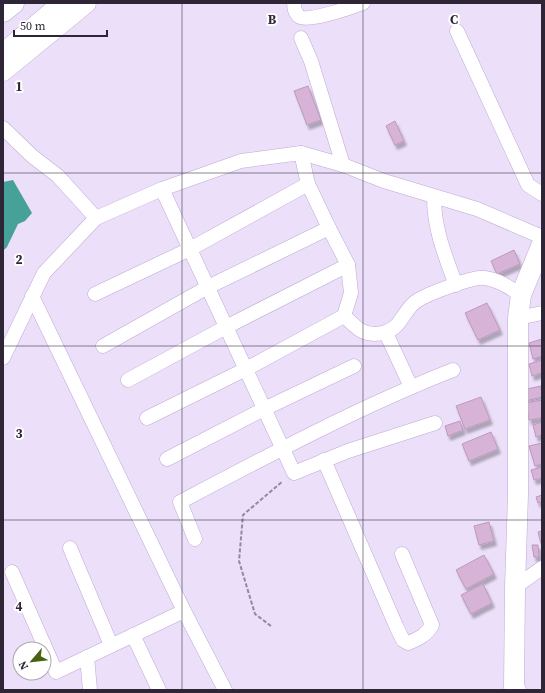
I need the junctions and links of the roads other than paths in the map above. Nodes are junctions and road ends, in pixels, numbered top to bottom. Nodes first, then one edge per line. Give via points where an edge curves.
1 (13, 3) edge
2 (64, 3) edge
3 (86, 3) edge
4 (294, 3) edge
5 (363, 3) edge
6 (3, 11) edge
7 (457, 31) dead end
8 (301, 38) dead end
9 (3, 55) edge
10 (3, 71) edge
11 (3, 128) edge
12 (302, 153) junction
13 (343, 165) junction
14 (308, 184) junction
15 (162, 189) junction
16 (541, 190) edge
17 (434, 197) junction
18 (96, 218) junction
19 (329, 228) junction
20 (542, 237) edge
21 (542, 244) edge
22 (190, 249) junction
23 (348, 265) junction
24 (456, 285) junction
25 (208, 287) junction
26 (94, 294) dead end
27 (521, 295) junction
28 (32, 296) junction
29 (542, 313) edge
30 (344, 316) junction
31 (518, 318) junction
32 (226, 327) junction
33 (386, 333) junction
34 (103, 346) dead end
35 (3, 358) edge
36 (354, 366) dead end
37 (246, 369) junction
38 (453, 370) dead end
39 (128, 380) dead end
40 (411, 386) junction
41 (264, 409) junction
42 (147, 418) dead end
43 (434, 423) dead end
44 (282, 449) junction
45 (167, 459) dead end
46 (324, 460) junction
47 (195, 539) dead end
48 (70, 548) dead end
49 (402, 554) dead end
50 (542, 568) edge
51 (12, 572) dead end
52 (515, 586) junction
53 (184, 611) junction
54 (133, 635) junction
55 (111, 645) junction
56 (87, 656) junction
57 (90, 690) edge
58 (159, 690) edge
59 (225, 690) edge
60 (516, 690) edge

1 - 6 highway
2 - 9 highway
3 - 10 street
4 - 5 street via 298,16 304,18 337,12
7 - 16 street via 528,185
8 - 13 street via 311,61
11 - 18 street via 32,156 58,176
12 - 13 street
12 - 14 street
12 - 15 street via 241,161
13 - 17 street
14 - 19 street
14 - 22 street
15 - 18 street
15 - 22 street
17 - 20 street via 478,209
17 - 24 street via 441,248
18 - 28 street via 44,273
19 - 23 street
19 - 25 street
21 - 27 street
22 - 25 street
22 - 26 street
23 - 30 street via 351,293
23 - 32 street
24 - 27 street via 471,279 484,278 501,283
24 - 33 street via 414,302 396,326
25 - 32 street
25 - 34 street
27 - 31 street
28 - 35 street
28 - 53 street
29 - 31 street
30 - 33 street via 361,330 373,334
30 - 37 street
31 - 52 street
32 - 37 street
32 - 39 street
33 - 40 street
36 - 41 street
37 - 41 street
37 - 42 street
38 - 40 street
40 - 44 street
41 - 44 street
41 - 45 street
43 - 46 street
44 - 46 street via 294,473
44 - 47 street via 180,502
46 - 49 street via 397,628 403,640 408,643 425,635 432,626
48 - 55 street
50 - 52 street
51 - 56 street via 56,672
52 - 60 street
53 - 54 street
53 - 59 street
54 - 55 street
54 - 58 street
55 - 56 street
56 - 57 street

